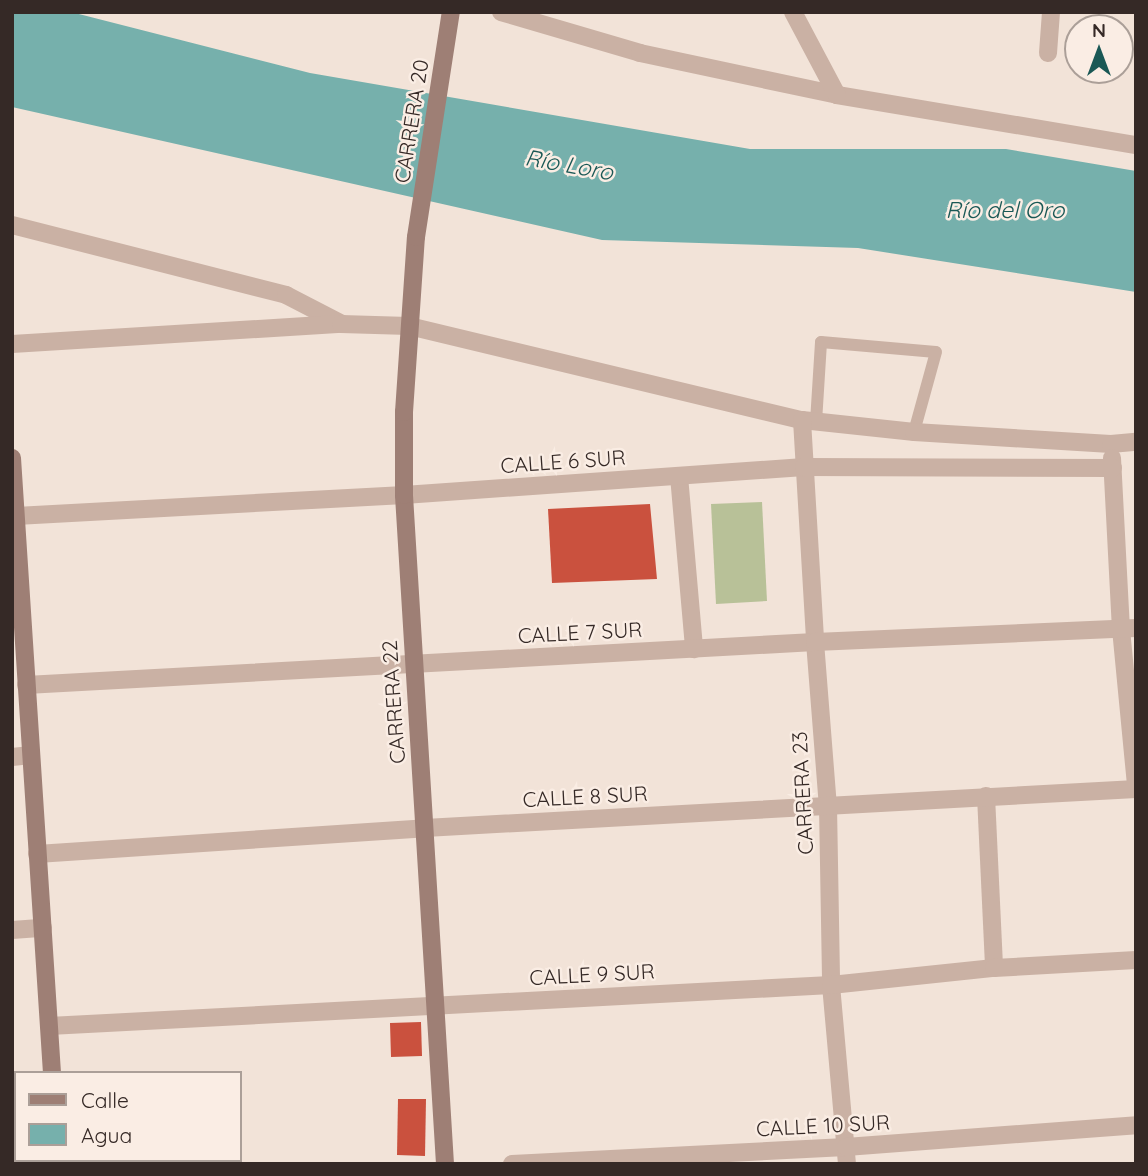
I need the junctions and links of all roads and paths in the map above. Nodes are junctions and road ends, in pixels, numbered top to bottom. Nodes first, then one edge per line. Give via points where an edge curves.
1 (451, 12) edge
2 (501, 12) edge
3 (793, 12) edge
4 (1051, 12) edge
5 (1048, 53) dead end
6 (837, 95) junction
7 (1136, 145) edge
8 (12, 225) edge
9 (416, 237) joint
10 (341, 324) junction
11 (409, 326) junction
12 (12, 344) edge
13 (809, 421) junction
14 (914, 432) junction
15 (1136, 442) edge
16 (1111, 444) junction
17 (12, 458) edge
18 (804, 467) junction
19 (1112, 468) junction
20 (679, 476) junction
21 (404, 495) junction
22 (16, 516) junction
23 (16, 587) edge
24 (1129, 628) edge
25 (815, 642) junction
26 (694, 649) junction
27 (413, 664) junction
28 (26, 685) junction
29 (31, 755) junction
30 (12, 757) edge
31 (1136, 787) edge
32 (986, 796) junction
33 (828, 806) junction
34 (425, 828) junction
35 (37, 854) junction
36 (43, 928) junction
37 (12, 930) edge
38 (1136, 960) edge
39 (994, 968) junction
40 (831, 985) junction
41 (434, 1004) junction
42 (49, 1026) junction
43 (52, 1071) edge
44 (1136, 1125) edge
45 (846, 1155) edge
46 (444, 1164) edge
47 (512, 1164) edge

1 - 9 street, CARRERA 20
2 - 6 street via 640,53
3 - 6 street
4 - 5 street
6 - 7 street
8 - 10 street via 286,295
9 - 11 street, CARRERA 22
10 - 11 street
10 - 12 street
11 - 13 street
11 - 21 street, CARRERA 22
13 - 14 street
13 - 14 lane via 821,342 936,352
13 - 18 street, CARRERA 23
14 - 16 street
15 - 16 street
16 - 19 street
17 - 22 street
18 - 19 street, CALLE 6 SUR
18 - 20 street, CALLE 6 SUR
18 - 25 street, CARRERA 23
19 - 24 street
20 - 21 street, CALLE 6 SUR
20 - 26 street
21 - 22 street, CALLE 6 SUR
21 - 27 street, CARRERA 22
22 - 23 street
23 - 28 street
24 - 25 street, CALLE 7 SUR
24 - 31 street
25 - 26 street, CALLE 7 SUR
25 - 33 street, CARRERA 23
26 - 27 street, CALLE 7 SUR
27 - 28 street, CALLE 7 SUR
27 - 34 street, CARRERA 22
28 - 29 street
29 - 30 street
29 - 35 street
31 - 32 street, CALLE 8 SUR
32 - 33 street, CALLE 8 SUR
32 - 39 street
33 - 34 street, CALLE 8 SUR
33 - 40 street, CARRERA 23
34 - 35 street, CALLE 8 SUR
34 - 41 street, CARRERA 22
35 - 36 street
36 - 37 street
36 - 42 street
38 - 39 street, CALLE 9 SUR
39 - 40 street, CALLE 9 SUR
40 - 41 street, CALLE 9 SUR
40 - 45 street, CARRERA 23
41 - 42 street, CALLE 9 SUR
41 - 46 street, CARRERA 22
42 - 43 street
44 - 45 street, CALLE 10 SUR
45 - 47 street, CALLE 10 SUR

